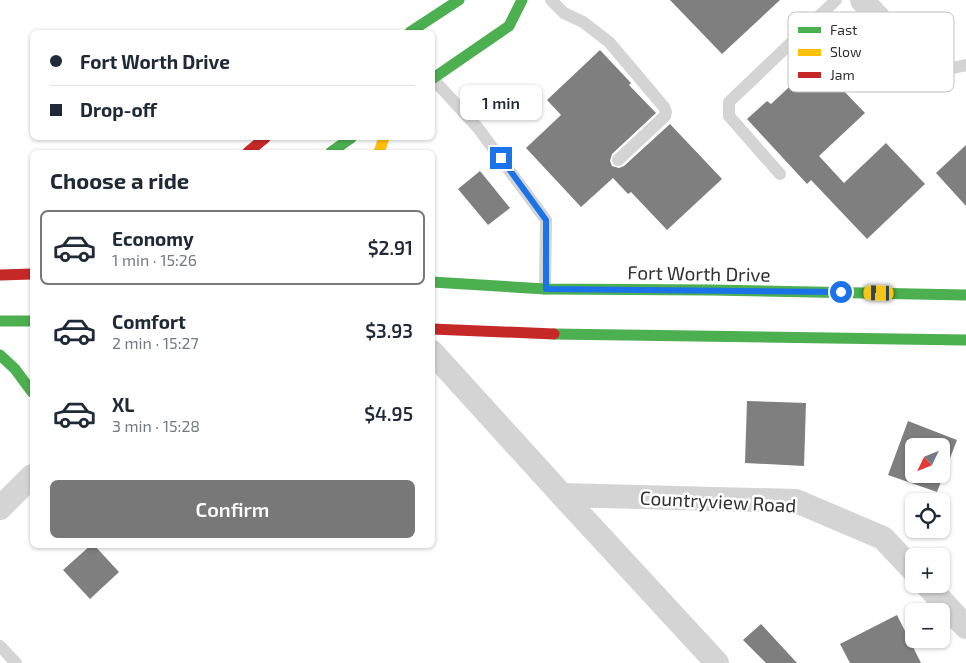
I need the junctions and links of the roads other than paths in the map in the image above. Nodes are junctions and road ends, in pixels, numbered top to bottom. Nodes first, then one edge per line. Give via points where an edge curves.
1 (459, 0) edge
2 (522, 0) edge
3 (551, 0) edge
4 (836, 0) edge
5 (862, 0) edge
6 (823, 12) edge
7 (873, 12) edge
8 (413, 30) edge
9 (788, 46) edge
10 (435, 78) edge
11 (435, 81) edge
12 (263, 140) edge
13 (348, 140) edge
14 (250, 150) edge
15 (334, 150) edge
16 (618, 160) dead end
17 (780, 174) dead end
18 (440, 271) dead end
19 (0, 274) edge
20 (30, 274) edge
21 (435, 282) edge
22 (470, 284) junction
23 (546, 289) junction
24 (966, 295) edge
25 (0, 321) edge
26 (30, 321) edge
27 (435, 329) edge
28 (966, 340) edge
29 (0, 355) edge
30 (435, 355) edge
31 (30, 389) edge
32 (30, 478) edge
33 (562, 495) junction
34 (0, 508) edge
35 (905, 561) edge
36 (934, 593) edge
37 (966, 627) edge
38 (0, 646) edge
39 (16, 663) edge
40 (717, 663) edge

1 - 8 main road
2 - 10 main road via 509,26
3 - 16 lane via 564,13 583,22 609,42 664,106 665,116
4 - 6 lane
5 - 7 street
9 - 17 lane via 729,102 729,116
11 - 23 lane via 478,128 546,220
12 - 14 main road
13 - 15 main road
18 - 22 main road
19 - 20 main road
21 - 22 main road, Fort Worth Drive
22 - 23 main road, Fort Worth Drive
23 - 24 main road, Fort Worth Drive
25 - 26 main road
27 - 28 main road via 545,334
29 - 31 main road
30 - 33 street
32 - 34 street
33 - 35 street, Countryview Road via 796,501 883,538
33 - 40 street
36 - 37 street
38 - 39 lane

